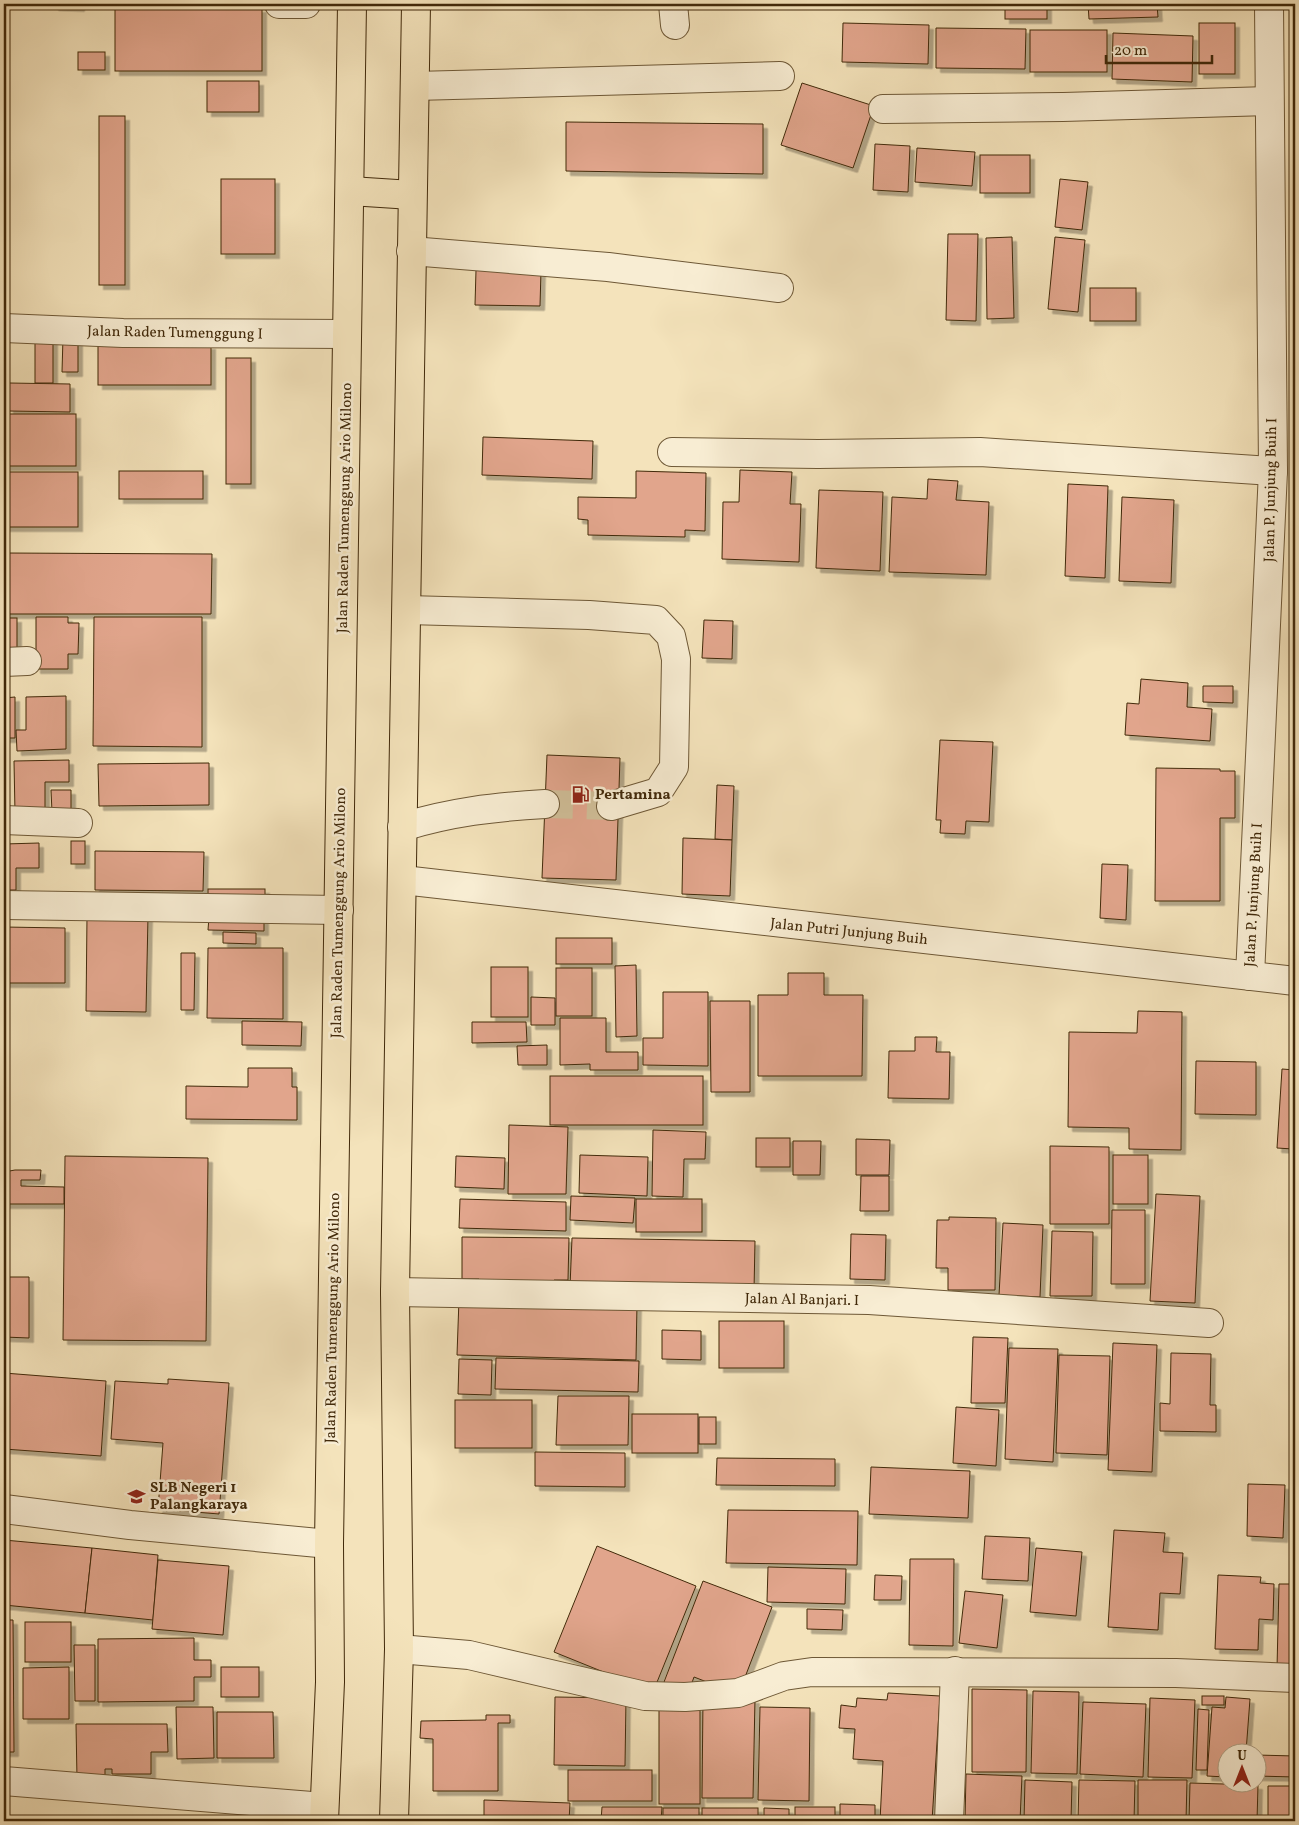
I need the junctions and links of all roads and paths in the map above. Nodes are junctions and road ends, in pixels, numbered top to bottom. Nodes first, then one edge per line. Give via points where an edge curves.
1 (279, 4) edge
2 (306, 4) edge
3 (352, 4) edge
4 (416, 4) edge
5 (1270, 4) edge
6 (780, 76) dead end
7 (415, 86) junction
8 (1269, 101) junction
9 (883, 109) dead end
10 (350, 191) junction
11 (412, 195) junction
12 (411, 251) junction
13 (779, 288) dead end
14 (4, 328) edge
15 (346, 334) junction
16 (672, 452) dead end
17 (1273, 471) junction
18 (407, 610) junction
19 (545, 804) tunnel mouth
20 (611, 806) tunnel mouth
21 (4, 820) edge
22 (78, 822) dead end
23 (402, 827) junction
24 (403, 880) junction
25 (4, 905) edge
26 (339, 910) junction
27 (1250, 976) junction
28 (1295, 981) edge
29 (395, 1292) junction
30 (1209, 1323) dead end
31 (4, 1509) edge
32 (329, 1544) junction
33 (399, 1649) junction
34 (955, 1671) junction
35 (1295, 1678) edge
36 (4, 1780) edge
37 (324, 1814) edge
38 (394, 1821) edge
39 (949, 1821) edge

1 - 2 street
3 - 10 highway, Jalan Raden Tumenggung Ario Milono
4 - 7 highway
5 - 8 street, Jalan P. Junjung Buih I
6 - 7 street
7 - 11 highway
8 - 9 street via 1063,108
8 - 17 street, Jalan P. Junjung Buih I
10 - 11 highway
10 - 15 highway, Jalan Raden Tumenggung Ario Milono
11 - 12 highway
12 - 13 street via 608,267
12 - 18 highway
14 - 15 street, Jalan Raden Tumenggung I via 123,333
15 - 26 highway, Jalan Raden Tumenggung Ario Milono
16 - 17 street via 980,452
17 - 27 street, Jalan P. Junjung Buih I
18 - 20 street via 589,615 656,620 663,626 671,636 676,659 674,767 658,792
18 - 23 highway
19 - 23 street via 479,808
21 - 22 street
23 - 24 highway
24 - 27 street, Jalan Putri Junjung Buih
24 - 29 highway
25 - 26 street
26 - 32 highway, Jalan Raden Tumenggung Ario Milono
27 - 28 street, Jalan Putri Junjung Buih
29 - 30 street, Jalan Al Banjari. I via 869,1300
29 - 33 highway
31 - 32 street
32 - 37 highway, Jalan Raden Tumenggung Ario Milono via 330,1682
33 - 34 street via 469,1655 634,1694 677,1697 738,1693 798,1673
33 - 38 highway
34 - 35 street via 1176,1673
34 - 39 street
36 - 37 street

